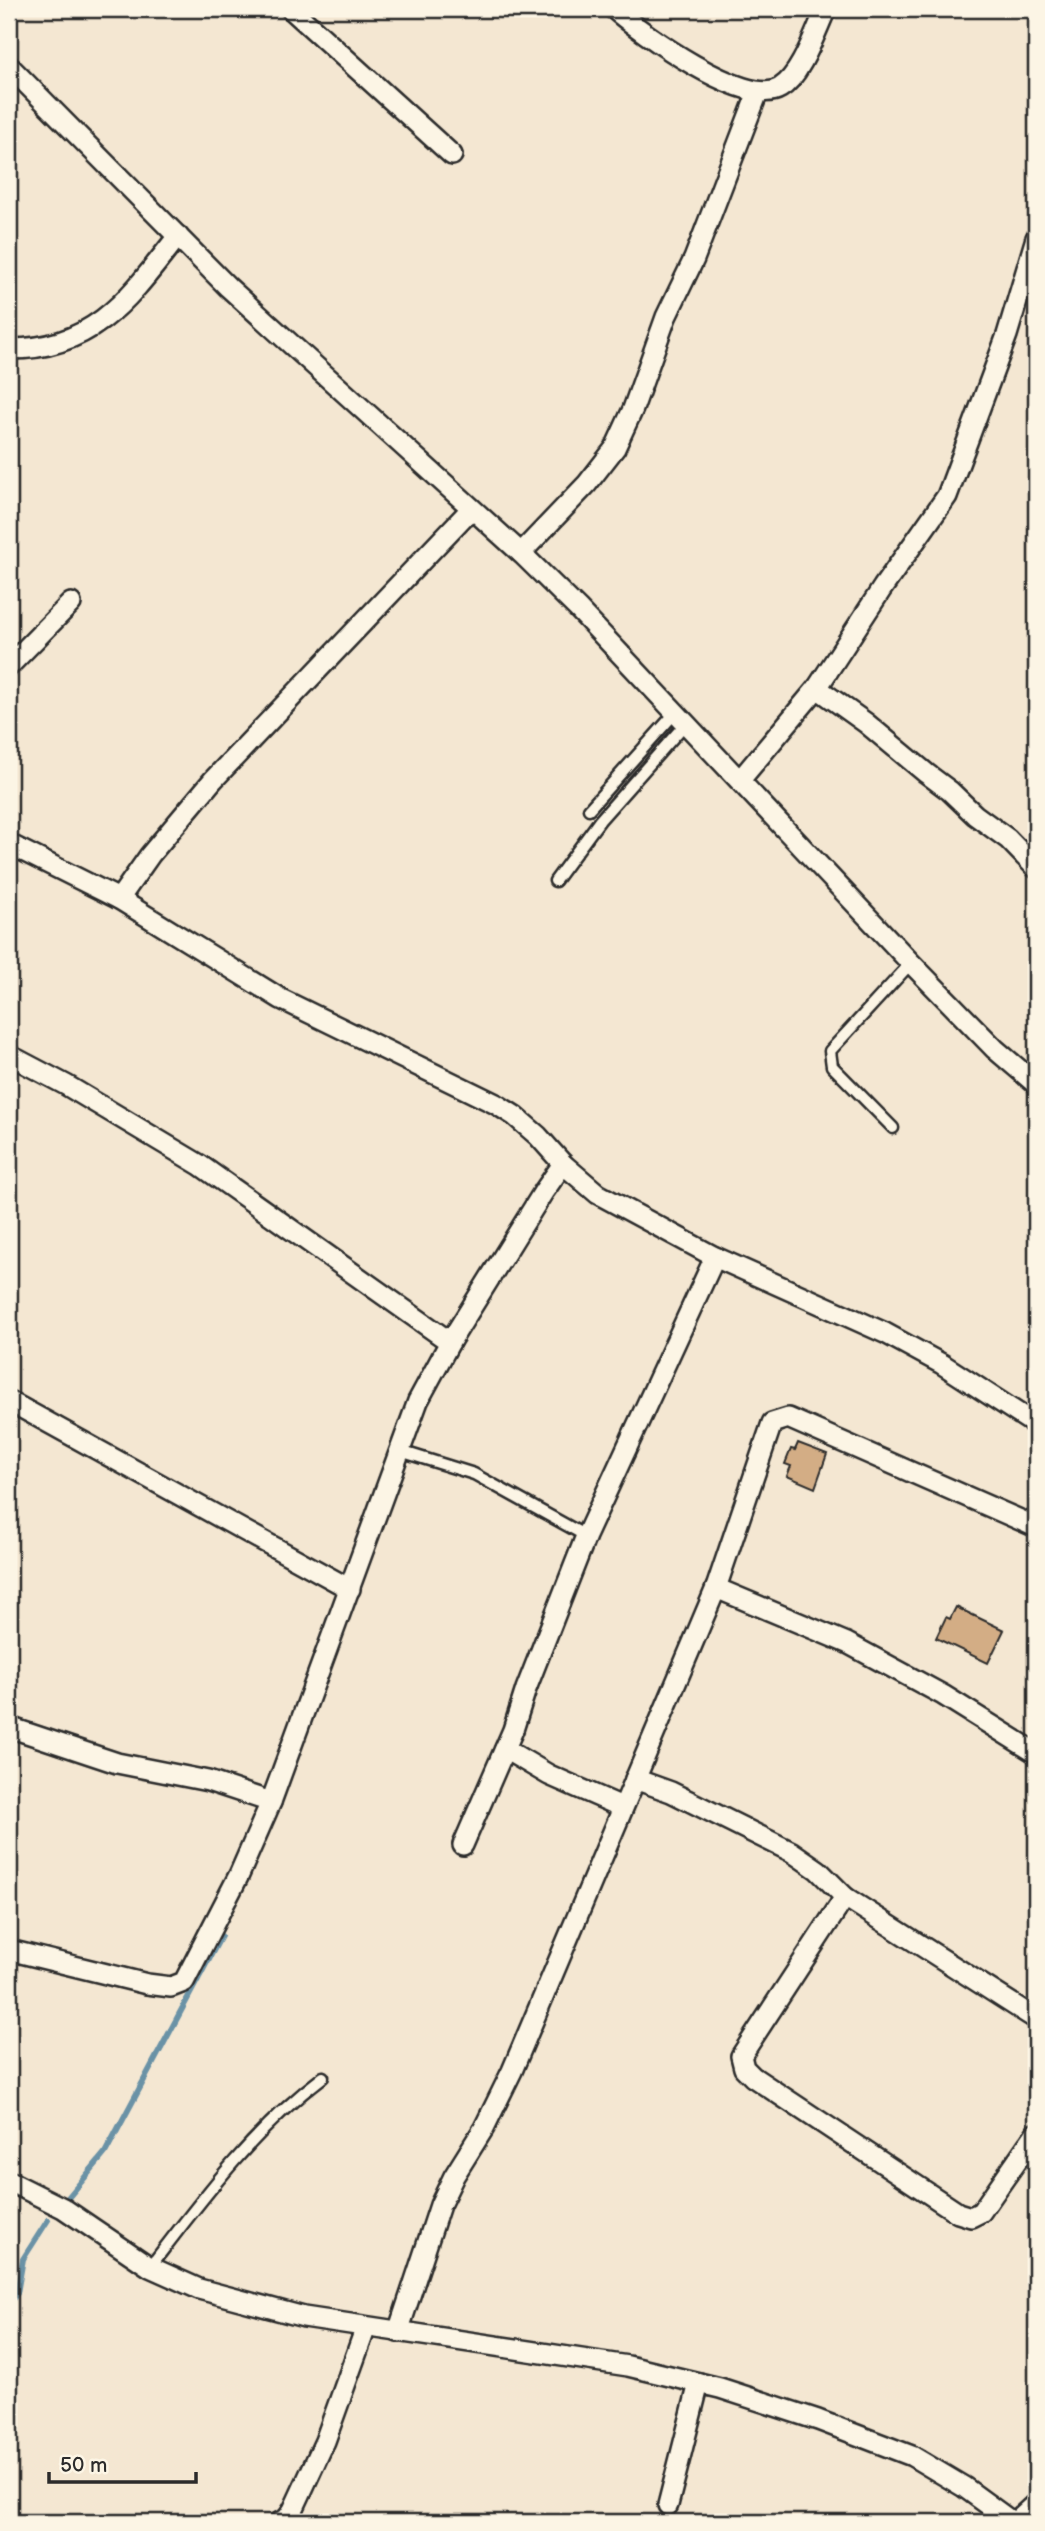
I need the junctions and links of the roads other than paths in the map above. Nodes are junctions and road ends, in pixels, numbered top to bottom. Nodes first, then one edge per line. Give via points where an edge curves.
1 (291, 9) edge
2 (614, 9) edge
3 (826, 9) edge
4 (9, 66) edge
5 (758, 92) junction
6 (452, 155) dead end
7 (178, 236) junction
8 (1036, 237) edge
9 (1032, 265) edge
10 (9, 349) edge
11 (471, 509) junction
12 (521, 553) junction
13 (71, 603) dead end
14 (9, 666) edge
15 (817, 688) junction
16 (682, 717) junction
17 (740, 780) junction
18 (589, 809) dead end
19 (9, 844) edge
20 (1035, 864) edge
21 (555, 881) dead end
22 (119, 899) junction
23 (911, 963) junction
24 (9, 1055) edge
25 (1036, 1084) edge
26 (893, 1128) dead end
27 (563, 1164) junction
28 (715, 1256) junction
29 (450, 1342) junction
30 (9, 1401) edge
31 (1036, 1425) edge
32 (400, 1451) junction
33 (1036, 1527) edge
34 (586, 1536) junction
35 (716, 1588) junction
36 (351, 1589) junction
37 (9, 1727) edge
38 (505, 1749) junction
39 (1036, 1753) edge
40 (635, 1779) junction
41 (271, 1802) junction
42 (622, 1807) junction
43 (463, 1844) dead end
44 (845, 1897) junction
45 (9, 1950) edge
46 (1036, 2019) edge
47 (323, 2077) dead end
48 (1036, 2133) edge
49 (9, 2181) edge
50 (150, 2267) junction
51 (366, 2327) junction
52 (398, 2332) junction
53 (699, 2383) junction
54 (1036, 2503) edge
55 (668, 2505) dead end
56 (280, 2522) edge
57 (1014, 2522) edge

1 - 6 street
2 - 5 street via 689,63
3 - 5 street via 788,82 773,91
4 - 7 street
5 - 12 street via 615,448
7 - 10 street via 137,287 86,332 33,349
7 - 11 street
8 - 9 street
9 - 15 street via 947,496
11 - 12 street
11 - 22 street via 213,780
12 - 16 street
13 - 14 street
15 - 17 street
15 - 20 street via 866,723
16 - 17 street
16 - 18 lane
16 - 21 lane
17 - 23 street
19 - 22 street
22 - 27 street via 281,999 496,1104 538,1136
23 - 25 street
23 - 26 lane via 830,1051 832,1066
24 - 29 street via 200,1165
27 - 28 street via 598,1194
27 - 29 street
28 - 31 street via 886,1333
28 - 34 street
29 - 32 street via 418,1401
30 - 36 street
32 - 34 lane via 474,1474
32 - 36 street
33 - 35 street via 788,1418 772,1423
34 - 38 street
35 - 39 street via 847,1643
35 - 40 street
36 - 41 street
37 - 41 street via 117,1763 208,1781
38 - 42 street via 549,1775
38 - 43 street
40 - 42 street
40 - 44 street via 792,1852
41 - 45 street via 184,1982 171,1987 147,1984
42 - 52 street via 512,2071 440,2206
44 - 46 street
44 - 48 street via 741,2056 744,2068 958,2213 971,2217 981,2212
47 - 50 lane via 216,2180
49 - 50 street via 62,2208
50 - 51 street via 199,2289 304,2317
51 - 52 street
51 - 56 street via 325,2441 293,2510
52 - 53 street via 628,2366
53 - 55 street
53 - 57 street via 818,2420 912,2456
54 - 57 street

